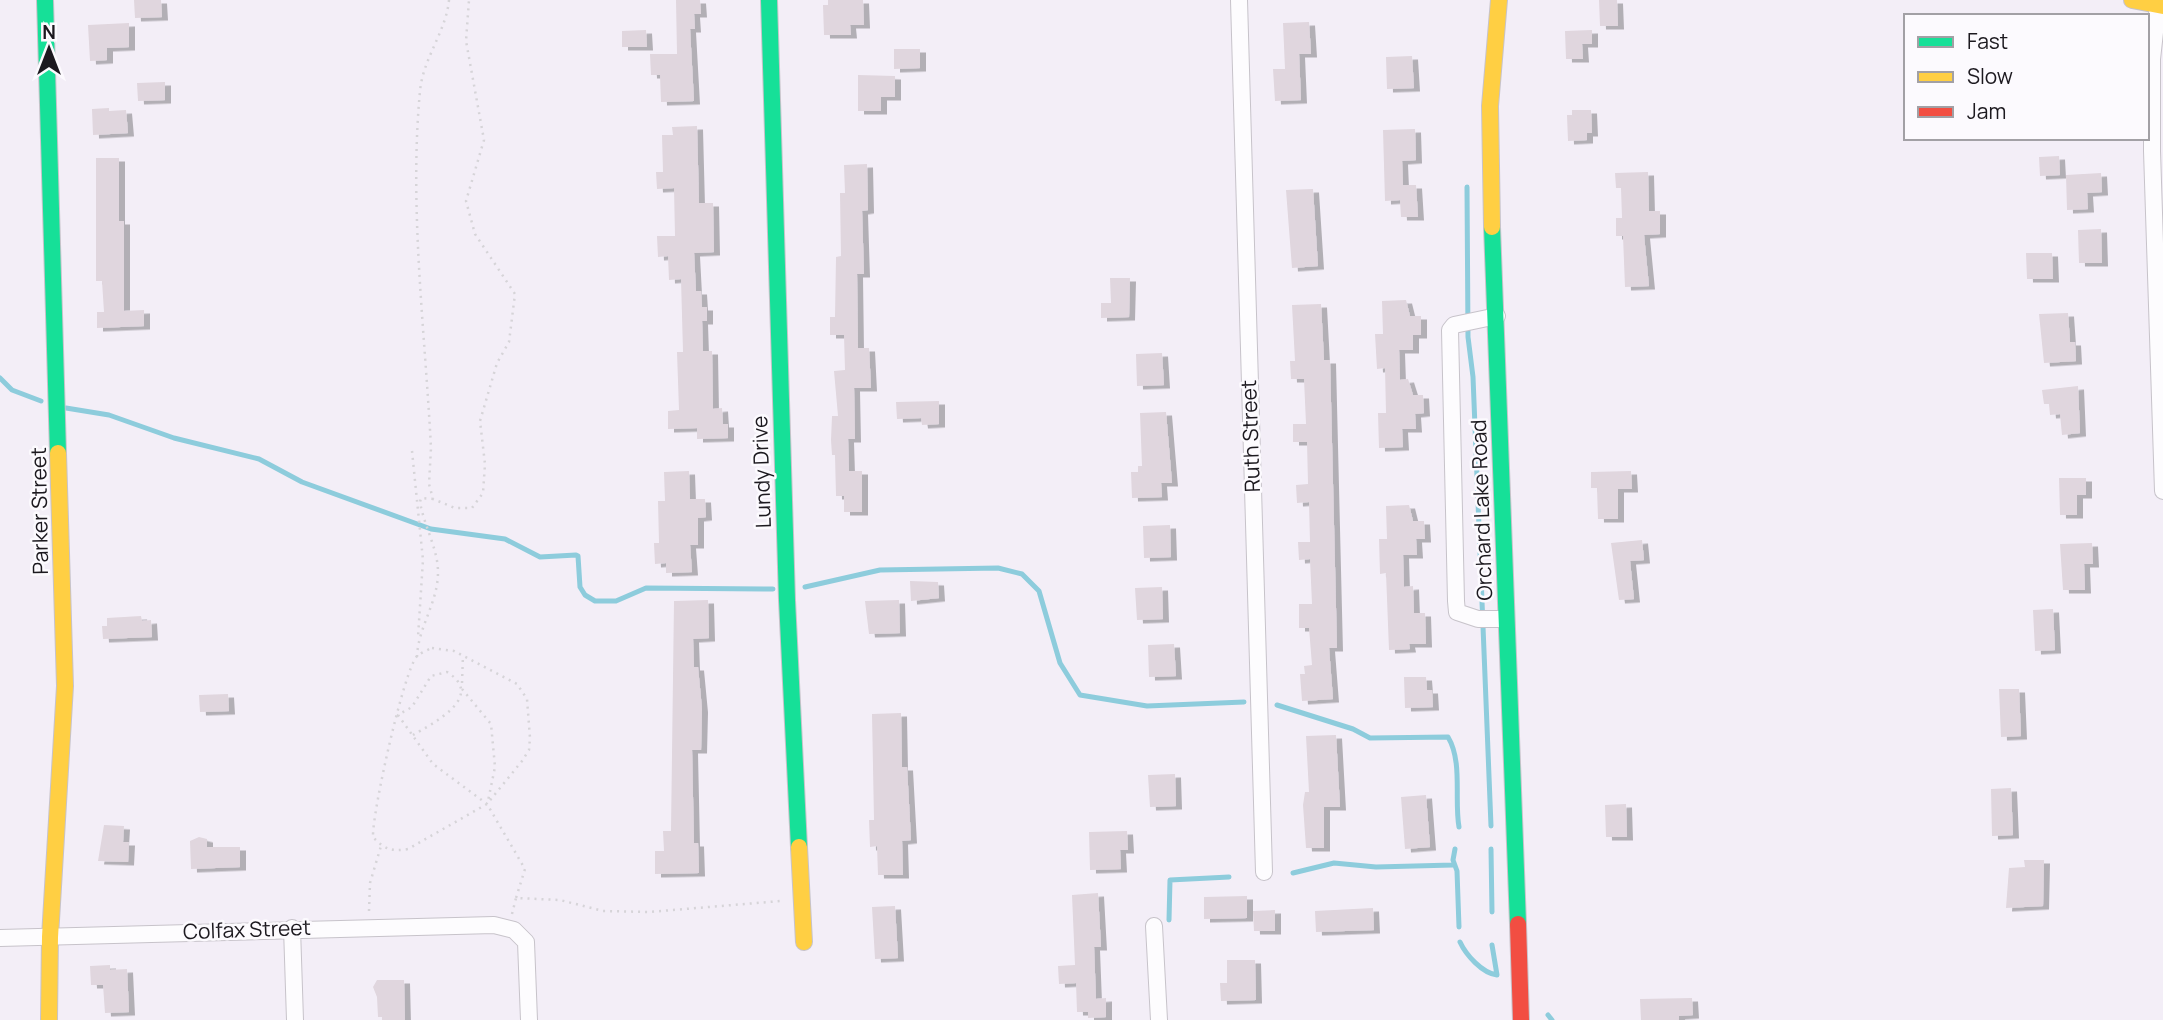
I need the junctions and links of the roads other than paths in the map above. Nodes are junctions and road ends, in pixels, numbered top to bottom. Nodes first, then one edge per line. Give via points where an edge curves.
1 (45, 0) edge
2 (769, 0) edge
3 (1239, 0) edge
4 (1499, 0) edge
5 (2132, 0) edge
6 (2161, 6) edge
7 (2158, 154) edge
8 (1497, 316) junction
9 (2163, 491) edge
10 (1506, 619) junction
11 (1264, 872) dead end
12 (1154, 926) dead end
13 (292, 928) junction
14 (49, 936) junction
15 (0, 938) edge
16 (804, 942) dead end
17 (49, 1020) edge
18 (295, 1020) edge
19 (529, 1020) edge
20 (1159, 1020) edge
21 (1521, 1020) edge

1 - 14 street, Parker Street via 65,686
2 - 16 street, Lundy Drive via 786,572
3 - 11 street, Ruth Street
4 - 8 street, Orchard Lake Road via 1489,106
5 - 6 street
6 - 7 street via 2152,59
7 - 9 street
8 - 10 street, Orchard Lake Road
8 - 10 street via 1454,325 1450,330 1456,601 1457,612 1465,616
10 - 21 street, Orchard Lake Road
12 - 20 street
13 - 14 street, Colfax Street
13 - 18 street
13 - 19 street, Colfax Street via 501,927 526,942
14 - 15 street, Colfax Street
14 - 17 street, Parker Street

